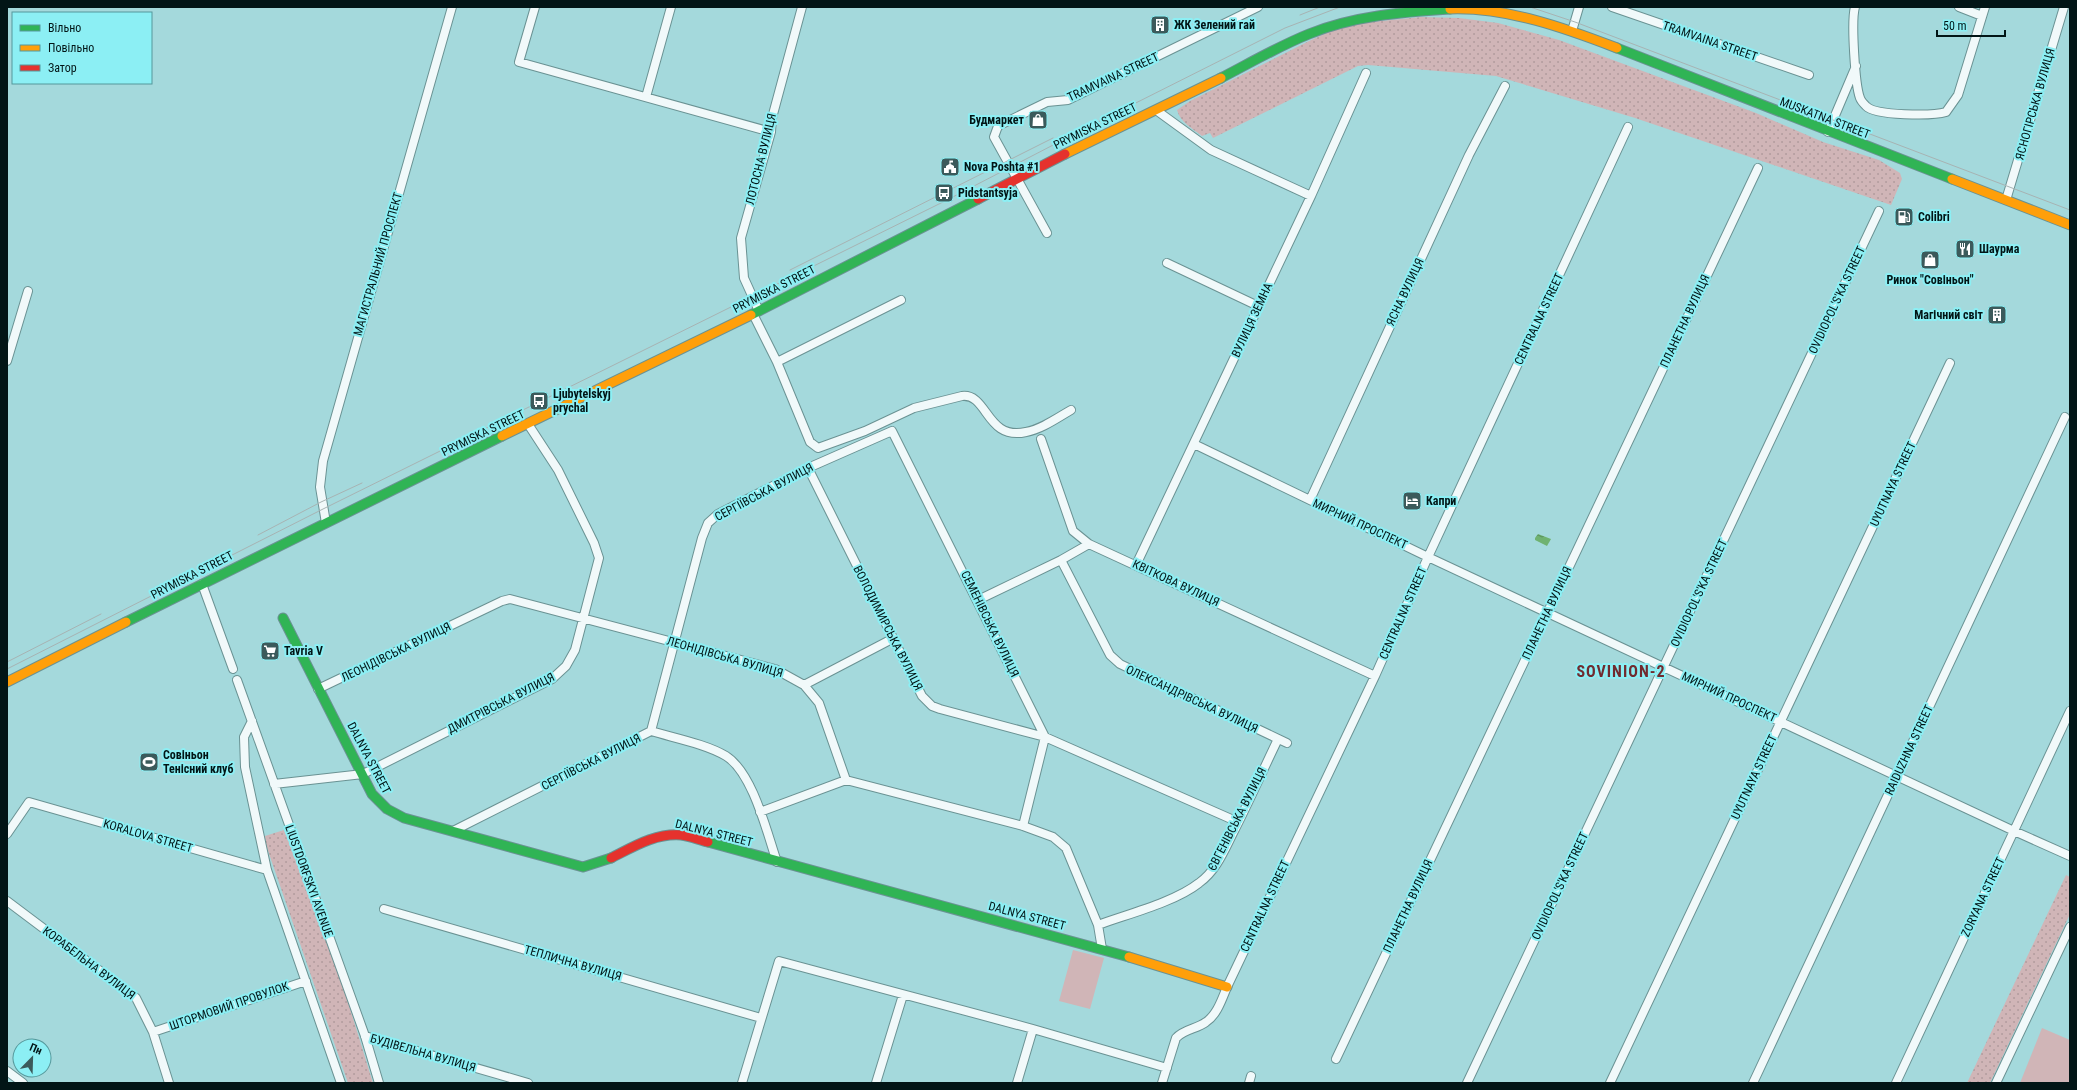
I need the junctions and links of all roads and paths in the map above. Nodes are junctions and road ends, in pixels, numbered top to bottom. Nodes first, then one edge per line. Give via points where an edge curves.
1 (452, 7) edge
2 (535, 7) edge
3 (671, 7) edge
4 (802, 7) edge
5 (1258, 7) edge
6 (1579, 7) edge
7 (1612, 7) edge
8 (1855, 7) edge
9 (1959, 7) edge
10 (1985, 7) edge
11 (2064, 7) edge
12 (1982, 16) junction
13 (1572, 31) junction
14 (1856, 66) junction
15 (1366, 73) dead end
16 (1809, 75) dead end
17 (1505, 86) dead end
18 (646, 97) junction
19 (1156, 110) junction
20 (1628, 126) dead end
21 (771, 132) junction
22 (1828, 132) junction
23 (1758, 168) dead end
24 (1016, 179) junction
25 (1311, 196) junction
26 (2006, 200) junction
27 (1879, 211) dead end
28 (2070, 225) edge
29 (1047, 233) dead end
30 (1167, 263) dead end
31 (28, 291) dead end
32 (901, 300) dead end
33 (1258, 306) junction
34 (756, 312) junction
35 (7, 360) edge
36 (777, 362) junction
37 (1950, 363) dead end
38 (1071, 410) dead end
39 (2065, 417) dead end
40 (528, 424) junction
41 (892, 431) joint
42 (1042, 439) dead end
43 (1194, 444) junction
44 (808, 468) junction
45 (1310, 500) junction
46 (326, 523) junction
47 (1089, 544) junction
48 (1428, 557) junction
49 (1061, 560) junction
50 (1136, 565) junction
51 (202, 584) junction
52 (978, 600) junction
53 (1547, 612) junction
54 (283, 618) dead end
55 (584, 618) junction
56 (892, 639) junction
57 (674, 643) junction
58 (1664, 667) junction
59 (233, 669) dead end
60 (1375, 676) junction
61 (237, 680) dead end
62 (7, 682) edge
63 (804, 685) junction
64 (318, 689) junction
65 (2070, 711) edge
66 (252, 721) junction
67 (1781, 721) junction
68 (651, 731) junction
69 (1046, 737) junction
70 (1278, 739) junction
71 (1286, 743) dead end
72 (363, 774) junction
73 (1896, 776) junction
74 (846, 780) junction
75 (274, 784) junction
76 (760, 812) junction
77 (1238, 822) junction
78 (1023, 826) junction
79 (453, 831) junction
80 (2014, 831) junction
81 (7, 834) edge
82 (2070, 856) edge
83 (777, 862) junction
84 (267, 870) junction
85 (7, 901) edge
86 (384, 909) dead end
87 (1098, 925) junction
88 (2070, 927) edge
89 (1102, 949) junction
90 (306, 981) junction
91 (1227, 988) junction
92 (903, 995) junction
93 (761, 1018) junction
94 (1033, 1029) junction
95 (153, 1032) junction
96 (365, 1036) junction
97 (1336, 1059) dead end
98 (1166, 1068) junction
99 (10, 1073) edge
100 (8, 1083) edge
101 (23, 1083) edge
102 (169, 1083) edge
103 (341, 1083) edge
104 (379, 1083) edge
105 (528, 1083) edge
106 (742, 1083) edge
107 (876, 1083) edge
108 (1017, 1083) edge
109 (1162, 1083) edge
110 (1467, 1083) edge
111 (1610, 1083) edge
112 (1753, 1083) edge
113 (1896, 1083) edge
114 (1996, 1083) edge

1 - 46 street, МАГИСТРАЛЬНИЙ ПРОСПЕКТ via 322,461 320,487
2 - 18 street via 519,62
3 - 18 street
4 - 21 street, ЛОТОСНА ВУЛИЦЯ via 772,118
5 - 24 street, TRAMVAINA STREET via 1068,100 1047,102 998,126 994,137
6 - 13 street
7 - 16 street, TRAMVAINA STREET
8 - 14 street
9 - 12 street
10 - 12 street
11 - 26 street, ЯСНОГІРСЬКА ВУЛИЦЯ
12 - 14 street via 1958,95 1946,112 1926,115 1876,111 1867,107 1860,99
13 - 19 street, PRYMISKA STREET via 1529,18 1459,9 1357,18 1291,42
13 - 22 street, MUSKATNA STREET
14 - 22 street
15 - 25 street, ВУЛИЦЯ ЗЕМНА
17 - 45 street, ЯСНА ВУЛИЦЯ via 1469,154
18 - 21 street
19 - 24 street, PRYMISKA STREET
19 - 25 street via 1211,150
20 - 48 street, CENTRALNA STREET
21 - 34 street, ЛОТОСНА ВУЛИЦЯ via 741,238 744,278
22 - 26 street, MUSKATNA STREET
23 - 53 street, ПЛАНЕТНА ВУЛИЦЯ
24 - 29 street, TRAMVAINA STREET
24 - 34 street, PRYMISKA STREET
25 - 33 street, ВУЛИЦЯ ЗЕМНА
26 - 28 street, MUSKATNA STREET
27 - 58 street, OVIDIOPOL'S'KA STREET
30 - 33 street
31 - 35 street
32 - 36 street
33 - 43 street, ВУЛИЦЯ ЗЕМНА
34 - 36 street, ЛОТОСНА ВУЛИЦЯ
34 - 40 street, PRYMISKA STREET
36 - 38 street, ЛОТОСНА ВУЛИЦЯ via 810,442 818,448 865,431 914,408 962,396 969,395 974,398 997,426 1011,433 1035,430
37 - 67 street, UYUTNAYA STREET
39 - 73 street, RAIDUZHNA STREET
40 - 46 street, PRYMISKA STREET
40 - 55 street, ДМИТРІВСЬКА ВУЛИЦЯ via 558,470 597,550 599,558
41 - 44 street, СЕРГІЇВСЬКА ВУЛИЦЯ
41 - 52 street, СЕМЕНІВСЬКА ВУЛИЦЯ
42 - 47 street, КВІТКОВА ВУЛИЦЯ via 1072,531
43 - 45 street, МИРНИЙ ПРОСПЕКТ
43 - 50 street, ВУЛИЦЯ ЗЕМНА
44 - 56 street, ВОЛОДИМИРСЬКА ВУЛИЦЯ
44 - 57 street, СЕРГІЇВСЬКА ВУЛИЦЯ via 718,514 708,523
45 - 48 street, МИРНИЙ ПРОСПЕКТ
46 - 51 street, PRYMISKA STREET
47 - 49 street
47 - 50 street, КВІТКОВА ВУЛИЦЯ
48 - 53 street, МИРНИЙ ПРОСПЕКТ
48 - 60 street, CENTRALNA STREET
49 - 52 street
49 - 70 street, ОЛЕКСАНДРІВСЬКА ВУЛИЦЯ via 1110,655 1120,664
50 - 60 street, КВІТКОВА ВУЛИЦЯ
51 - 59 street
51 - 62 street, PRYMISKA STREET
52 - 69 street, СЕМЕНІВСЬКА ВУЛИЦЯ
53 - 58 street, МИРНИЙ ПРОСПЕКТ
53 - 97 street, ПЛАНЕТНА ВУЛИЦЯ
54 - 64 street, DALNYA STREET
55 - 57 street, ЛЕОНІДІВСЬКА ВУЛИЦЯ
55 - 64 street, ЛЕОНІДІВСЬКА ВУЛИЦЯ via 518,600 502,601
55 - 72 street, ДМИТРІВСЬКА ВУЛИЦЯ via 572,657 552,679
56 - 63 street
56 - 69 street, ВОЛОДИМИРСЬКА ВУЛИЦЯ via 922,696 932,706
57 - 63 street, ЛЕОНІДІВСЬКА ВУЛИЦЯ via 776,670
57 - 68 street, СЕРГІЇВСЬКА ВУЛИЦЯ
58 - 67 street, МИРНИЙ ПРОСПЕКТ
58 - 110 street, OVIDIOPOL'S'KA STREET
60 - 91 street, CENTRALNA STREET
61 - 66 street, LIUSTDORFSKYI AVENUE
63 - 74 street, ЛЕОНІДІВСЬКА ВУЛИЦЯ via 819,703
64 - 72 street, DALNYA STREET
65 - 80 street, ZORYANA STREET
66 - 75 street, LIUSTDORFSKYI AVENUE
66 - 84 street via 244,737 245,767
67 - 73 street, МИРНИЙ ПРОСПЕКТ
67 - 111 street, UYUTNAYA STREET
68 - 76 street via 716,751 727,757 744,776
68 - 79 street, СЕРГІЇВСЬКА ВУЛИЦЯ
69 - 77 street, ВОЛОДИМИРСЬКА ВУЛИЦЯ
69 - 78 street
70 - 71 street, ОЛЕКСАНДРІВСЬКА ВУЛИЦЯ
70 - 77 street, ЄВГЕНІВСЬКА ВУЛИЦЯ
72 - 75 street, ДМИТРІВСЬКА ВУЛИЦЯ
72 - 79 street, DALNYA STREET via 372,794 387,809 404,818
73 - 80 street, МИРНИЙ ПРОСПЕКТ
73 - 112 street, RAIDUZHNA STREET
74 - 76 street
74 - 78 street
75 - 96 street, LIUSTDORFSKYI AVENUE
76 - 83 street
77 - 87 street, ЄВГЕНІВСЬКА ВУЛИЦЯ via 1217,863 1199,883 1170,899
78 - 87 street via 1053,837 1066,848
79 - 83 street, DALNYA STREET via 583,867 594,866 649,838 669,834 682,835
80 - 82 street, МИРНИЙ ПРОСПЕКТ
80 - 113 street, ZORYANA STREET
81 - 84 street, KORALOVA STREET via 29,802
83 - 89 street, DALNYA STREET
84 - 90 street
85 - 95 street, КОРАБЕЛЬНА ВУЛИЦЯ via 136,998
86 - 93 street, ТЕПЛИЧНА ВУЛИЦЯ
87 - 89 street
88 - 114 street
89 - 91 street, DALNYA STREET
90 - 95 street, ШТОРМОВИЙ ПРОВУЛОК
90 - 103 street
91 - 98 street, CENTRALNA STREET via 1210,1019 1176,1038
92 - 93 street via 779,961
92 - 94 street
92 - 107 street
93 - 106 street
94 - 98 street
94 - 108 street
95 - 102 street, КОРАБЕЛЬНА ВУЛИЦЯ
96 - 104 street, LIUSTDORFSKYI AVENUE
96 - 105 street, БУДІВЕЛЬНА ВУЛИЦЯ
98 - 109 street, CENTRALNA STREET
99 - 100 street
99 - 101 street

